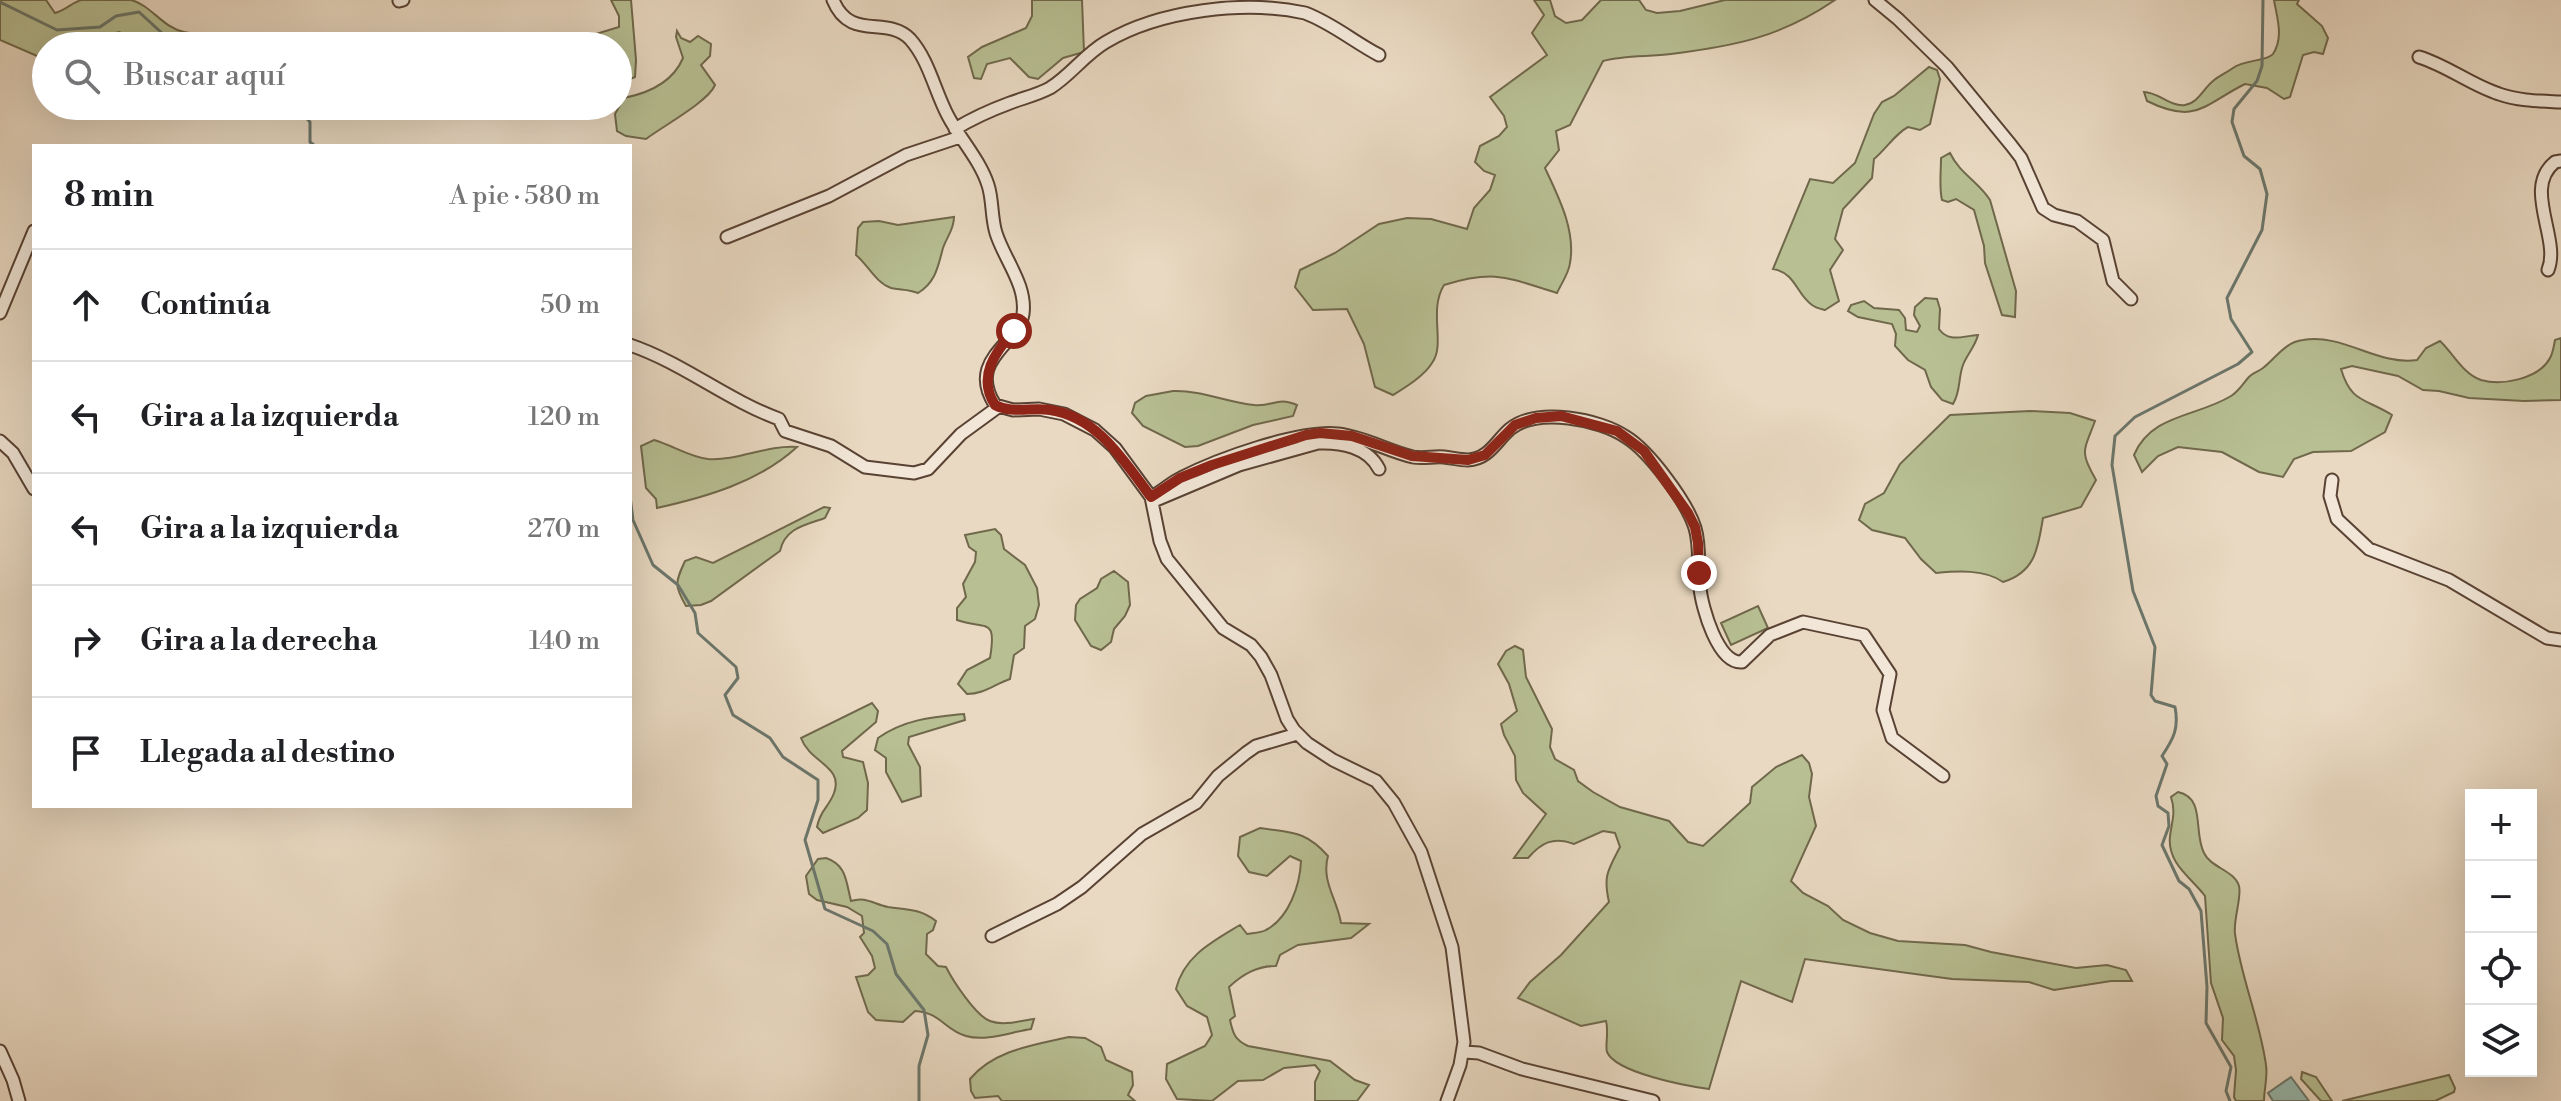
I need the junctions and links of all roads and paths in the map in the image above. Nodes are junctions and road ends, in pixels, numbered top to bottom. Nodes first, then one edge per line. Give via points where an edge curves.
1 (833, 0) edge
2 (1875, 0) edge
3 (1379, 55) dead end
4 (2419, 57) dead end
5 (2561, 102) edge
6 (957, 133) junction
7 (2561, 161) edge
8 (32, 236) edge
9 (727, 237) dead end
10 (2548, 270) dead end
11 (2131, 299) dead end
12 (0, 313) edge
13 (632, 346) edge
14 (998, 407) junction
15 (0, 441) edge
16 (1379, 469) dead end
17 (2332, 480) dead end
18 (32, 486) edge
19 (1151, 499) junction
20 (2561, 640) edge
21 (1297, 734) junction
22 (1943, 776) dead end
23 (992, 936) dead end
24 (0, 1051) edge
25 (1464, 1052) junction
26 (19, 1101) edge
27 (1447, 1101) edge
28 (1653, 1101) edge

1 - 6 street via 851,22 894,30 911,40
2 - 11 street via 1947,67 2011,145 2043,208 2077,221 2103,240 2113,281
3 - 6 street via 1315,17 1289,8 1198,8 1129,29 1046,90 988,111
4 - 5 street via 2499,95
6 - 9 street via 829,196
6 - 14 street via 988,184 997,234 1022,299 1020,322 989,371 988,394
7 - 10 street via 2544,173 2553,252
8 - 12 street
13 - 14 street via 779,419 785,431 823,442 875,469 928,469 961,434
14 - 19 street via 1049,410 1077,419 1115,448
15 - 18 street
16 - 19 street via 1358,449 1318,443 1239,465
17 - 20 street via 2330,496 2337,519 2369,549 2449,580 2547,638
19 - 21 street via 1167,559 1223,628 1261,657
19 - 22 street via 1180,478 1212,465 1320,433 1367,439 1412,456 1468,460 1485,455 1515,425 1536,418 1561,416 1617,431 1654,463 1695,527 1701,594 1724,655 1742,662 1770,635 1803,622 1864,635 1890,674 1883,710 1892,738
21 - 23 street via 1256,746 1218,776 1196,803 1142,834 1082,887
21 - 25 street via 1376,781 1413,835 1452,947
24 - 26 street
25 - 27 street
25 - 28 street

